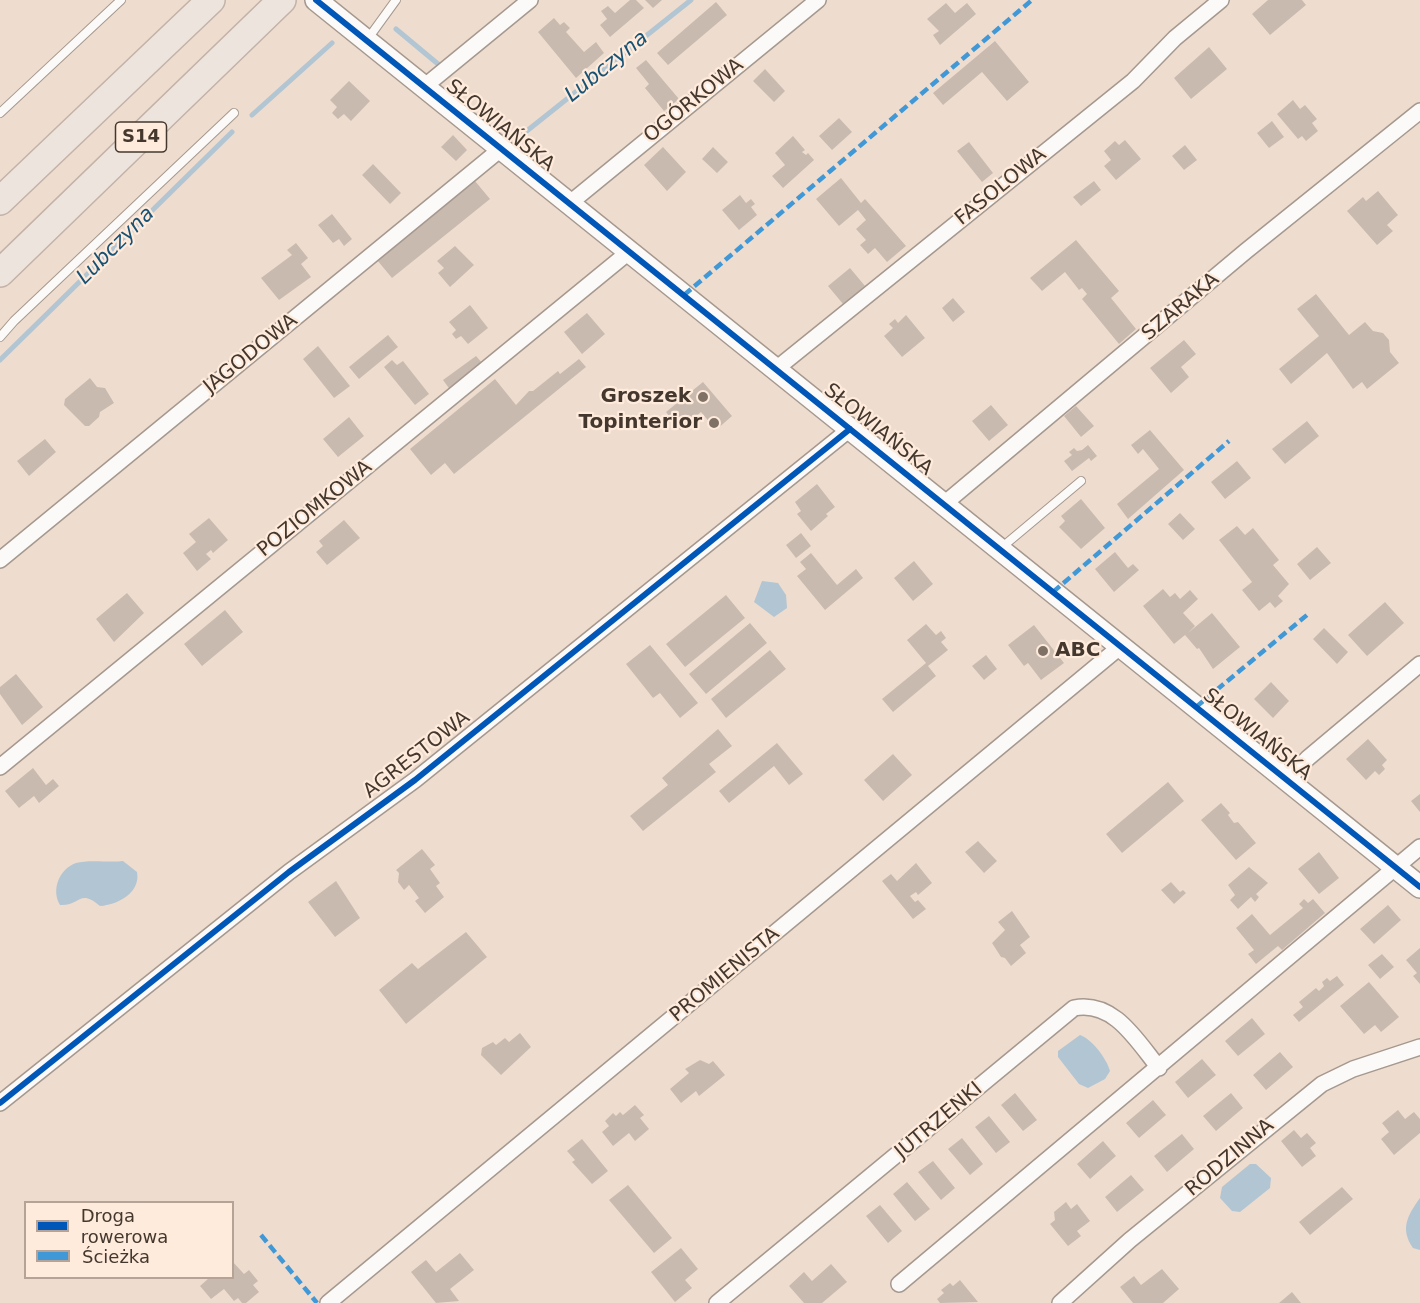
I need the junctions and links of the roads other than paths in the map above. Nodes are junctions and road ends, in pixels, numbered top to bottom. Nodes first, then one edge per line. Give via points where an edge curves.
1 (121, 0) edge
2 (211, 0) edge
3 (282, 0) edge
4 (316, 0) edge
5 (396, 0) edge
6 (530, 0) edge
7 (818, 0) edge
8 (1221, 0) edge
9 (366, 40) junction
10 (424, 86) junction
11 (1420, 111) edge
12 (0, 113) edge
13 (234, 113) dead end
14 (502, 148) junction
15 (0, 201) edge
16 (570, 203) junction
17 (630, 251) junction
18 (0, 273) edge
19 (0, 337) edge
20 (776, 369) junction
21 (850, 429) junction
22 (1081, 481) dead end
23 (944, 504) junction
24 (1000, 549) junction
25 (0, 560) edge
26 (1121, 646) junction
27 (1420, 664) edge
28 (0, 767) edge
29 (1287, 780) junction
30 (1420, 847) edge
31 (1397, 868) junction
32 (1420, 887) edge
33 (1420, 1047) edge
34 (1159, 1068) junction
35 (0, 1103) edge
36 (899, 1284) dead end
37 (328, 1303) edge
38 (717, 1303) edge
39 (1060, 1303) edge

1 - 12 lane
2 - 15 highway, S14
3 - 18 highway, S14
4 - 9 street, SŁOWIAŃSKA
5 - 9 lane
6 - 10 street
7 - 16 street, OGÓRKOWA
8 - 20 street, FASOLOWA via 1175,38 1133,81
9 - 10 street, SŁOWIAŃSKA
10 - 14 street, SŁOWIAŃSKA
11 - 23 street, SZARAKA
13 - 19 lane
14 - 16 street, SŁOWIAŃSKA
14 - 25 street, JAGODOWA
16 - 17 street, SŁOWIAŃSKA
17 - 20 street, SŁOWIAŃSKA
17 - 28 street, POZIOMKOWA
20 - 21 street, SŁOWIAŃSKA
21 - 23 street, SŁOWIAŃSKA
21 - 35 street, AGRESTOWA via 415,780 289,872
22 - 24 lane
23 - 24 street, SŁOWIAŃSKA
24 - 26 street, SŁOWIAŃSKA
26 - 29 street, SŁOWIAŃSKA
26 - 37 street, PROMIENISTA
27 - 29 street
29 - 31 street, SŁOWIAŃSKA
30 - 31 street
31 - 32 street, SŁOWIAŃSKA
31 - 34 street
33 - 39 street, RODZINNA via 1353,1069 1322,1084 1130,1240
34 - 36 street
34 - 38 street, JUTRZENKI via 1109,1012 1092,1006 1074,1008

